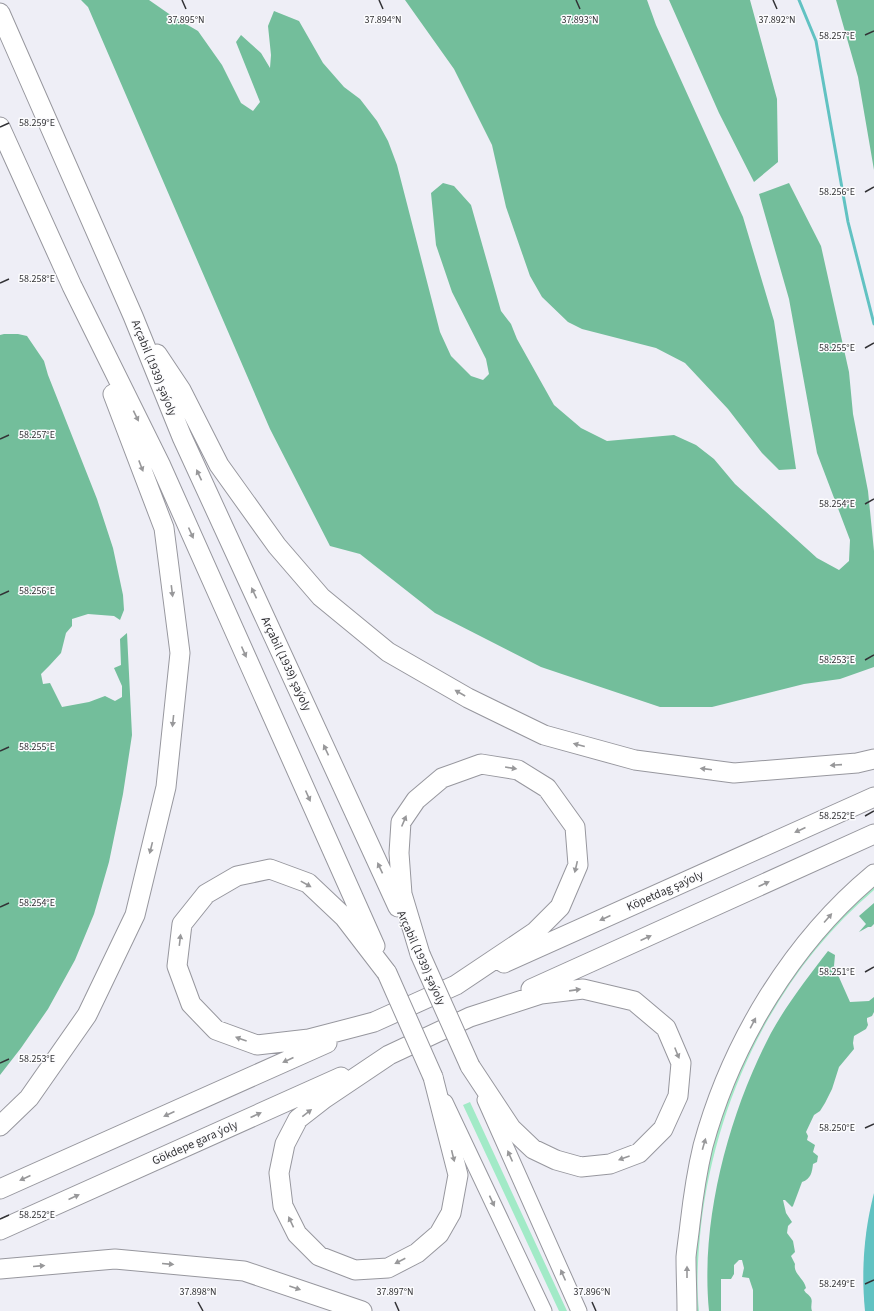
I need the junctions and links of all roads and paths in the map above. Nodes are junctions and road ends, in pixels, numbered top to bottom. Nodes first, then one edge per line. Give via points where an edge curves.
1 (0, 13) edge
2 (0, 127) edge
3 (0, 146) edge
4 (72, 286) junction
5 (133, 316) junction
6 (874, 759) edge
7 (874, 797) edge
8 (874, 834) edge
9 (874, 874) edge
10 (420, 954) junction
11 (387, 973) junction
12 (456, 985) junction
13 (470, 1017) junction
14 (374, 1022) junction
15 (389, 1055) junction
16 (470, 1066) junction
17 (433, 1077) junction
18 (0, 1126) edge
19 (0, 1189) edge
20 (0, 1230) edge
21 (0, 1269) edge
22 (362, 1311) edge
23 (544, 1311) edge
24 (579, 1311) edge
25 (687, 1311) edge

1 - 5 main road, Arçabil (1939) şaýoly
2 - 4 main road
3 - 4 street
4 -> 11 main road via 161,466
4 -> 18 main road via 164,528 180,653 166,787 134,915 88,1015 29,1098
6 -> 5 main road via 857,763 734,773 635,760 544,735 468,698 388,652 321,597 277,546 219,465 181,390
10 -> 5 main road, Arçabil (1939) şaýoly via 182,437
7 -> 12 main road, Köpetdag şaýoly
13 -> 8 main road
25 -> 9 main road via 686,1255 693,1197 703,1147 718,1099 738,1051 756,1017 803,947 835,911
10 -> 12 main road via 402,894 398,853 401,822 416,800 442,778 481,764 518,770 547,788 575,828 578,866 560,907 535,932
10 - 16 main road, Arçabil (1939) şaýoly, bridge
14 -> 11 main road via 309,1039 256,1045 216,1030 191,1004 177,966 182,924 206,894 236,876 270,869 308,883 344,917
11 - 17 main road, bridge
12 - 14 main road
13 - 15 main road
13 -> 16 main road via 541,994 583,988 634,1001 666,1028 681,1063 678,1096 658,1134 639,1153 610,1164 581,1167 556,1160 533,1149 511,1128
14 -> 19 main road
17 -> 15 main road via 458,1175 451,1213 439,1234 417,1253 388,1268 355,1270 319,1256 297,1234 283,1206 279,1173 285,1144 298,1119
20 -> 15 main road, Gökdepe gara ýoly
24 -> 16 street, Arçabil (1939) şaýoly
17 -> 23 street
21 -> 22 main road via 115,1259 244,1271

